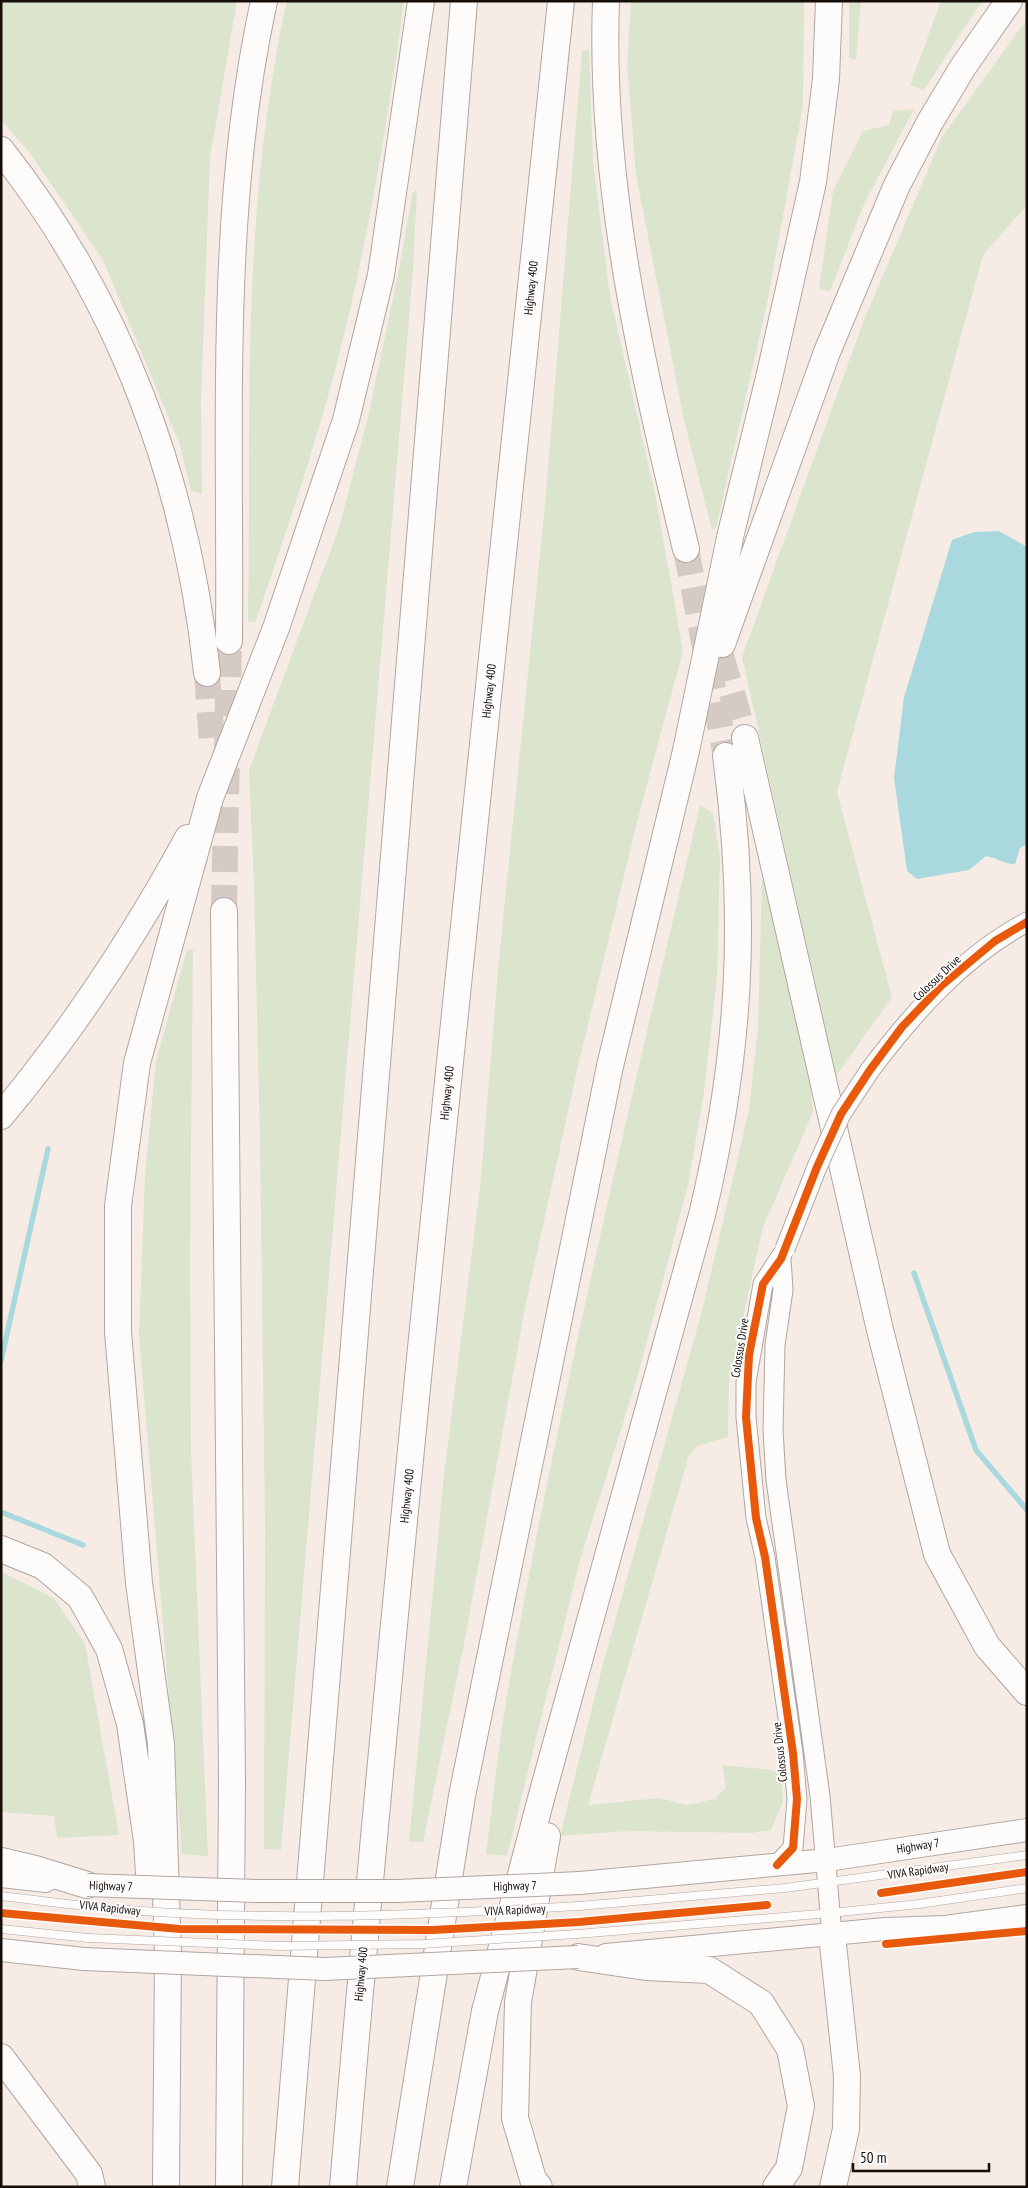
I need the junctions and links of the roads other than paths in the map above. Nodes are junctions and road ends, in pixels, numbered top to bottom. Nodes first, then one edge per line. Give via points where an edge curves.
1 (264, 1) edge
2 (421, 1) edge
3 (464, 1) edge
4 (561, 1) edge
5 (606, 1) edge
6 (829, 1) edge
7 (1009, 1) edge
8 (1, 150) edge
9 (686, 549) tunnel mouth
10 (229, 641) tunnel mouth
11 (207, 673) tunnel mouth
12 (745, 738) tunnel mouth
13 (686, 750) junction
14 (726, 756) tunnel mouth
15 (210, 798) junction
16 (224, 912) tunnel mouth
17 (1027, 922) edge
18 (1, 1116) edge
19 (783, 1254) junction
20 (1, 1549) edge
21 (1027, 1692) edge
22 (542, 1795) junction
23 (1027, 1830) edge
24 (1027, 1855) edge
25 (827, 1860) junction
26 (1, 1861) edge
27 (777, 1865) junction
28 (1, 1876) edge
29 (828, 1883) junction
30 (1027, 1888) edge
31 (1, 1896) edge
32 (90, 1896) junction
33 (1027, 1916) edge
34 (832, 1924) junction
35 (1, 1929) edge
36 (578, 1946) junction
37 (86, 1948) junction
38 (1, 1950) edge
39 (168, 1955) junction
40 (1, 2057) edge
41 (92, 2187) edge
42 (166, 2187) edge
43 (229, 2187) edge
44 (285, 2187) edge
45 (343, 2187) edge
46 (400, 2187) edge
47 (453, 2187) edge
48 (539, 2187) edge
49 (776, 2187) edge
50 (833, 2187) edge

1 - 10 highway via 244,118 233,228
2 - 15 highway via 381,275 346,420 276,628
3 - 44 highway
4 - 45 highway, Highway 400 via 442,1136 373,1836
5 - 9 highway via 610,139 625,258 644,365
6 - 13 highway via 826,79 813,182 731,533
7 - 13 highway via 930,122 897,185 862,265 772,500
8 - 11 highway via 27,183 72,253 138,384 180,512 196,592
12 - 21 highway via 880,1330 937,1554 987,1646
13 - 46 highway via 610,1066 462,1796
14 - 22 highway via 733,811 739,938 737,1010 718,1149
15 - 18 highway via 170,871 101,983 44,1066
15 - 39 highway via 137,1063 118,1206 118,1332 139,1583 161,1744
16 - 43 highway via 232,1770
17 - 19 street, Colossus Drive, bridge via 996,941 941,986 902,1027 870,1070 841,1114 816,1167
19 - 25 street, Colossus Drive via 784,1290 775,1345 773,1439
19 - 27 street, Colossus Drive via 763,1284 749,1355 746,1417 756,1518 765,1557 793,1753 796,1799 793,1848
20 - 39 highway via 43,1566 80,1597 108,1649 130,1724 147,1841 151,1922
22 - 47 highway via 485,2011
22 - 48 highway via 547,1834 518,2002 515,2118 533,2179
23 - 25 main road, Highway 7
24 - 29 lane, VIVA Rapidway
25 - 27 main road, Highway 7
25 - 29 street, Colossus Drive
26 - 32 highway via 35,1869
27 - 32 main road, Highway 7, bridge via 580,1883
28 - 32 main road, Highway 7
29 - 32 lane, VIVA Rapidway, bridge via 579,1906 396,1916 250,1916 137,1911
29 - 34 street, Colossus Drive
30 - 34 lane via 919,1904
31 - 32 lane, VIVA Rapidway
33 - 34 main road via 945,1927 885,1929
34 - 36 main road
34 - 50 highway via 847,2076 846,2129
35 - 37 lane
36 - 37 main road, bridge via 325,1969
36 - 49 highway via 646,1968 709,1970 761,2003 790,2048 800,2106 789,2168
37 - 38 main road
39 - 42 highway
40 - 41 highway via 89,2174

